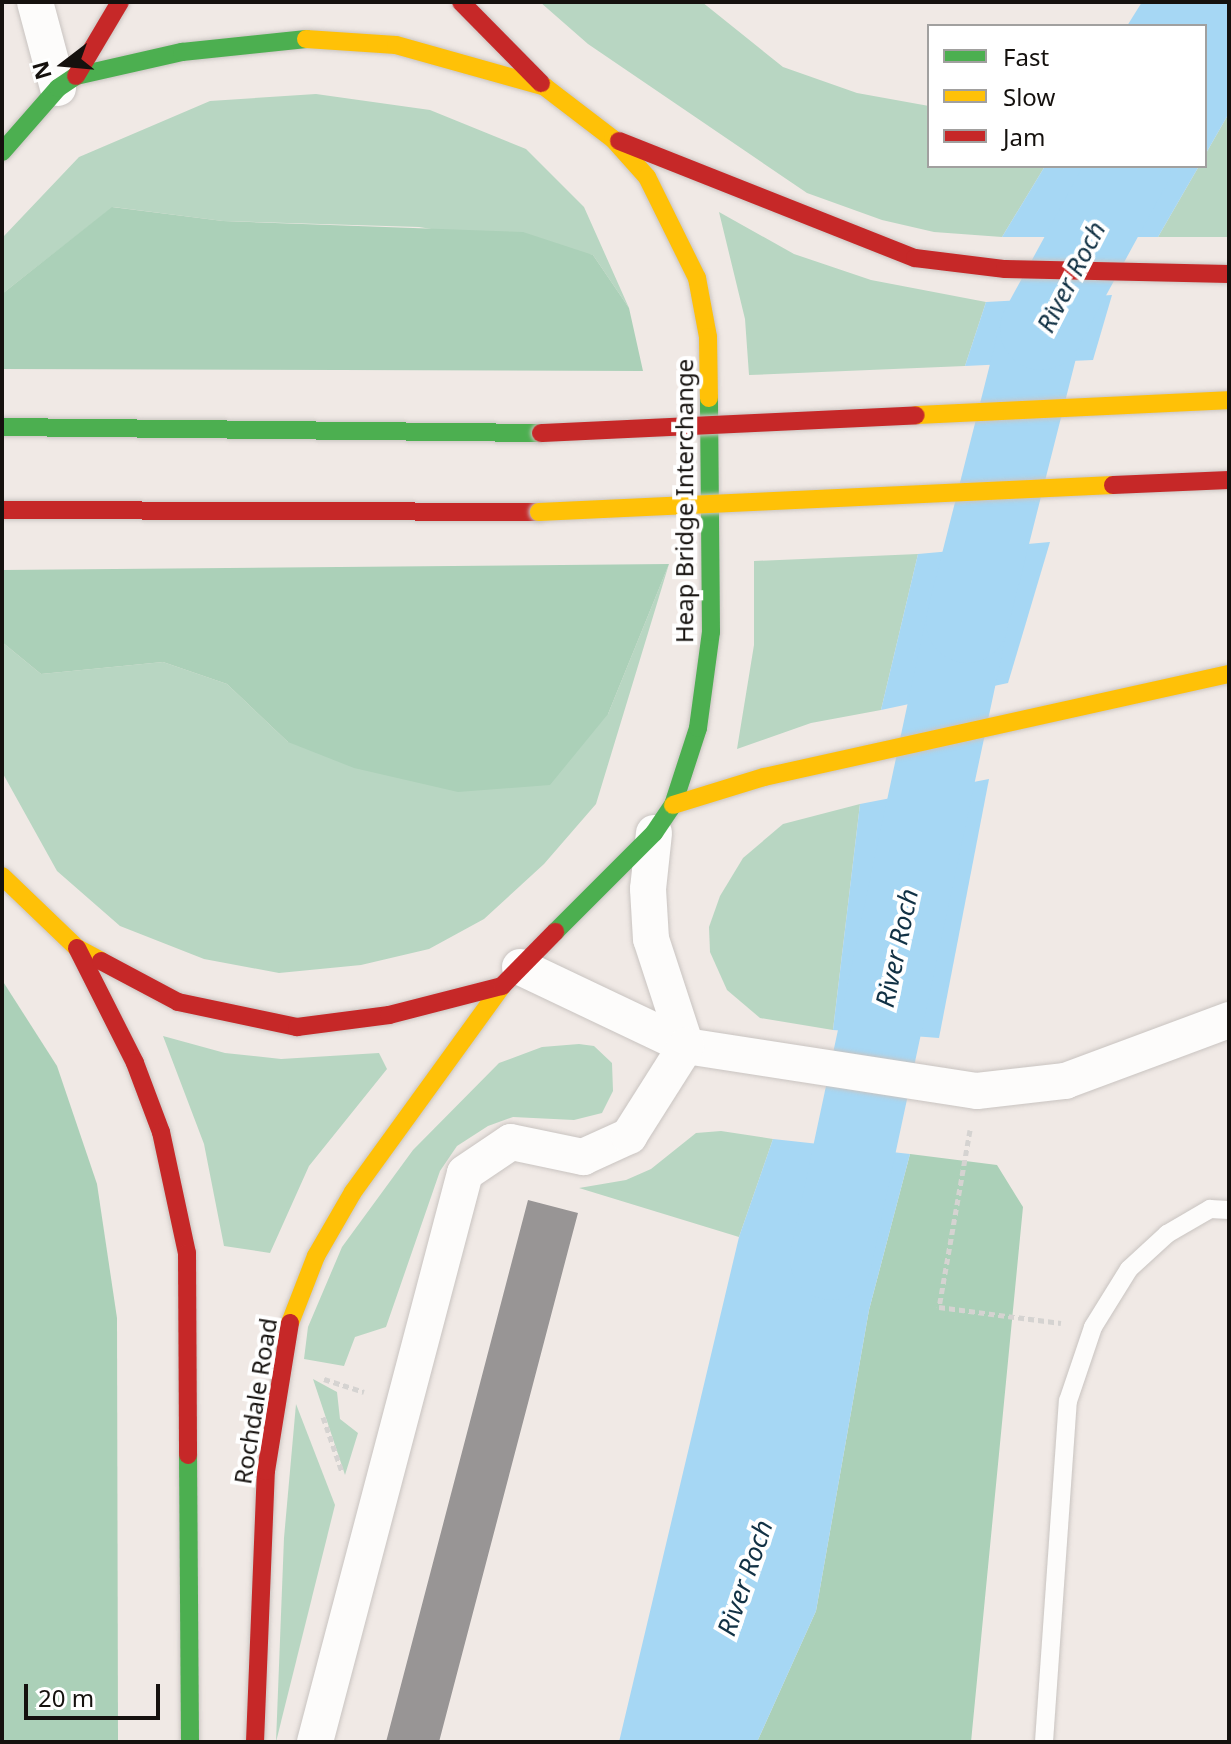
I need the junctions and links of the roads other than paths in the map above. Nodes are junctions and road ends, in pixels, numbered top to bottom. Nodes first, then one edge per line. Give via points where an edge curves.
1 (35, 2) edge
2 (120, 2) edge
3 (461, 2) edge
4 (67, 82) junction
5 (545, 87) junction
6 (613, 139) junction
7 (2, 152) edge
8 (1229, 274) edge
9 (1229, 400) edge
10 (2, 427) edge
11 (1229, 480) edge
12 (2, 510) edge
13 (1229, 674) edge
14 (664, 819) junction
15 (2, 876) edge
16 (77, 948) junction
17 (511, 977) junction
18 (1229, 1020) edge
19 (686, 1046) junction
20 (1229, 1210) edge
21 (190, 1742) edge
22 (255, 1742) edge
23 (315, 1742) edge
24 (1044, 1742) edge

1 - 4 street
2 - 4 highway
3 - 5 highway
4 - 5 highway, Heap Bridge Interchange via 182,52 284,38 396,45
4 - 7 highway
5 - 6 highway, Heap Bridge Interchange
6 - 8 highway via 915,258 1005,269
6 - 14 highway, Heap Bridge Interchange via 647,177 676,228 697,278 708,337 711,632 698,728
9 - 10 highway, bridge via 541,433
11 - 12 highway, bridge via 539,512
13 - 14 highway via 764,777
14 - 17 highway, Heap Bridge Interchange
14 - 19 street via 648,889 651,939
15 - 16 highway
16 - 17 highway via 178,1002 297,1027 389,1015
16 - 21 highway via 135,1063 161,1132 187,1253
17 - 19 street
17 - 22 highway, Rochdale Road via 353,1192 316,1256 291,1316 266,1471
18 - 19 street via 1065,1081 977,1091
19 - 23 street via 629,1136 583,1157 511,1142 465,1173
20 - 24 lane via 1210,1209 1167,1234 1129,1269 1093,1327 1068,1401

